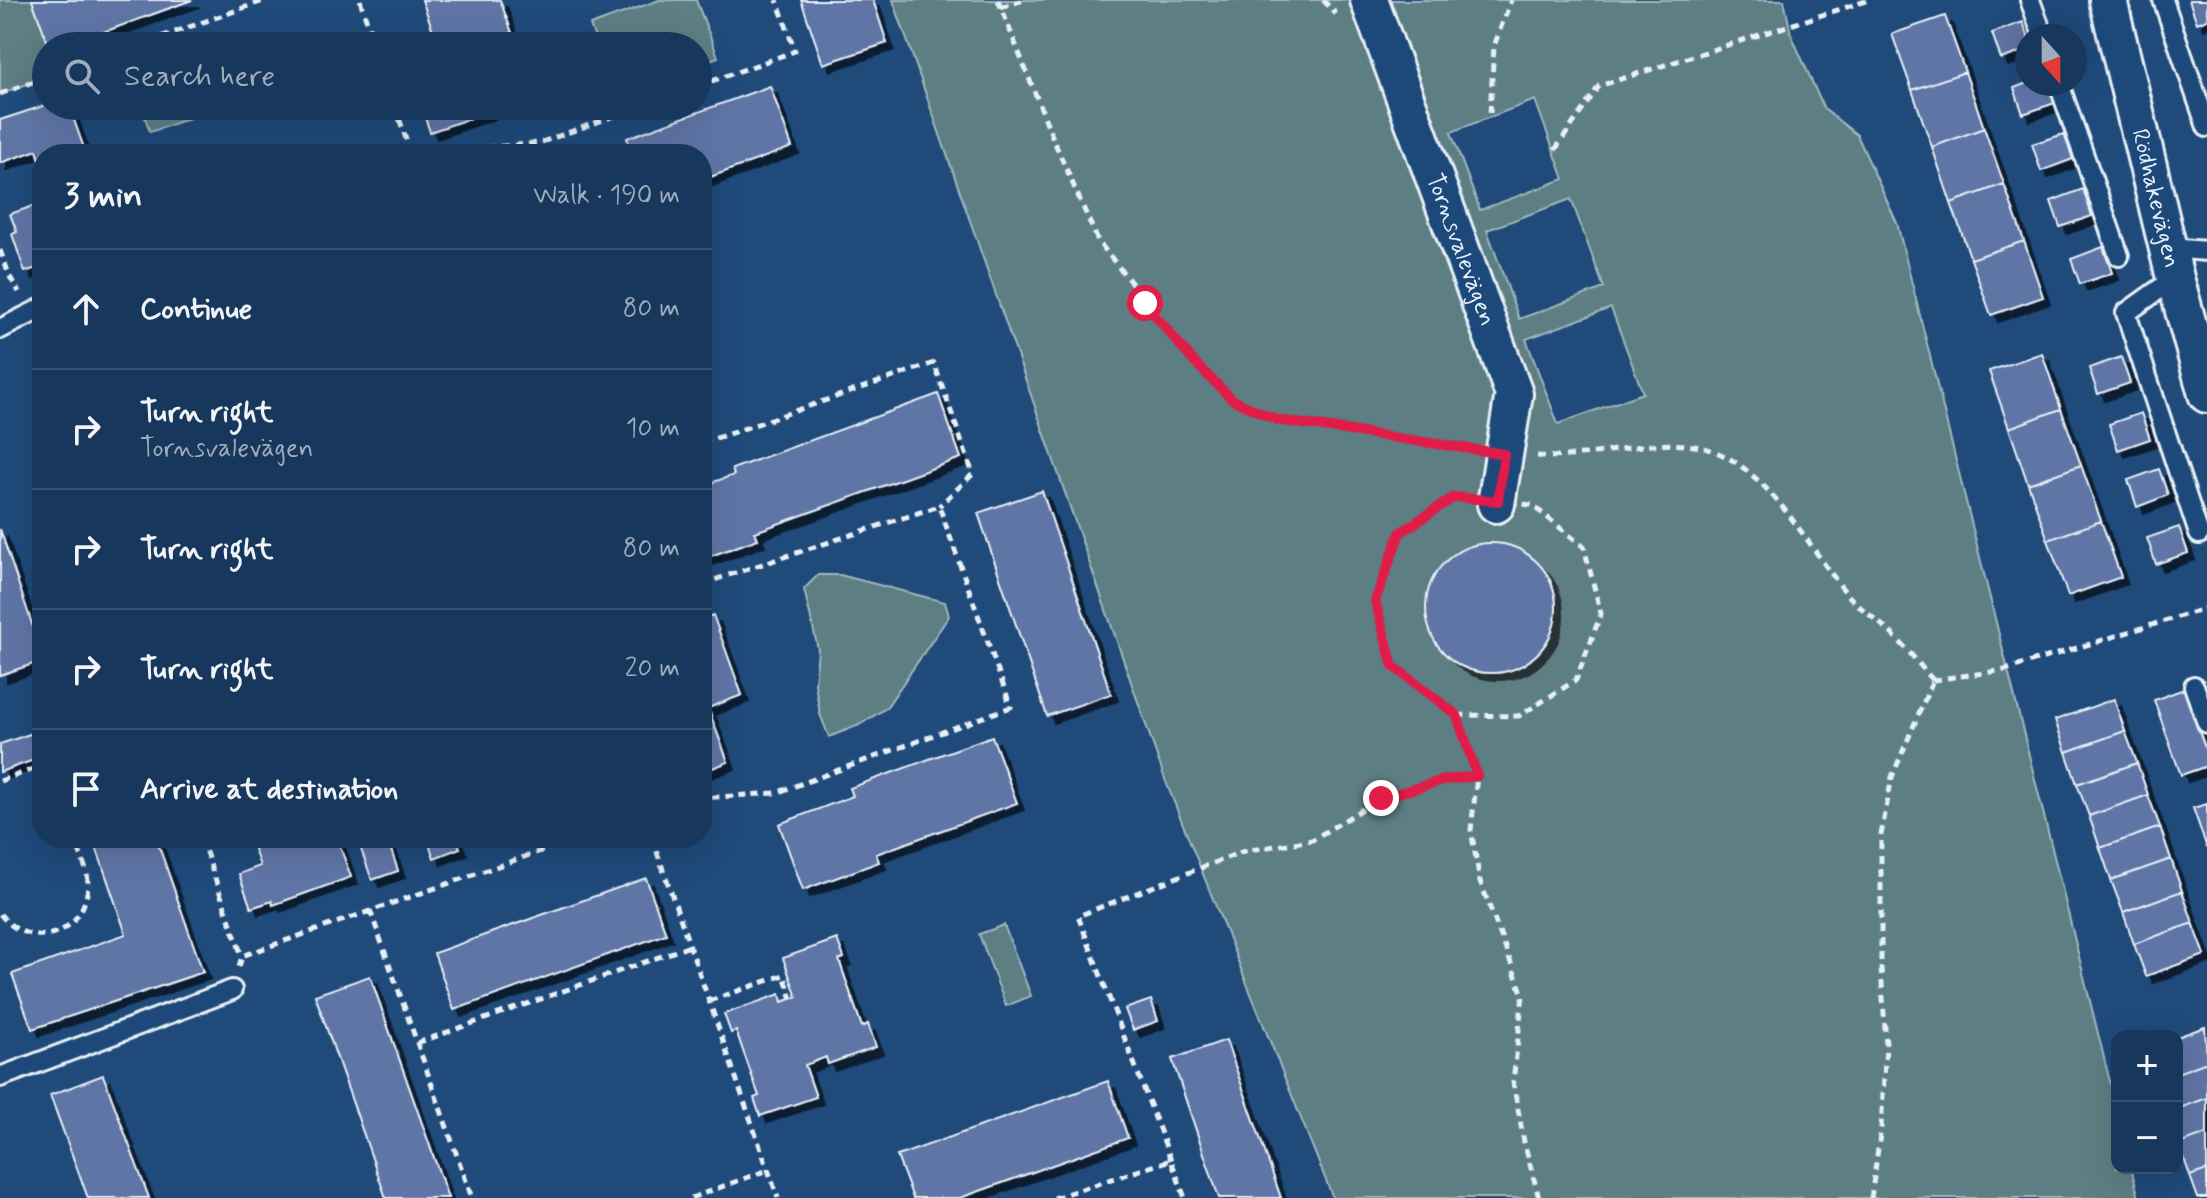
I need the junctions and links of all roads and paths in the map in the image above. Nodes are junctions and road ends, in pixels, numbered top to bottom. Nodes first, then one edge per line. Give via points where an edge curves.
1 (266, 0) edge
2 (360, 0) edge
3 (777, 0) edge
4 (998, 0) edge
5 (1024, 0) edge
6 (1369, 0) edge
7 (1511, 0) edge
8 (1869, 0) edge
9 (2030, 0) edge
10 (2108, 0) edge
11 (2163, 0) edge
12 (1001, 7) junction
13 (2039, 24) edge
14 (175, 32) edge
15 (370, 32) edge
16 (712, 81) edge
17 (32, 82) edge
18 (0, 94) edge
19 (2063, 96) edge
20 (1490, 113) dead end
21 (400, 120) edge
22 (603, 120) edge
23 (2207, 127) edge
24 (408, 144) edge
25 (527, 144) edge
26 (1555, 150) dead end
27 (2207, 251) edge
28 (2119, 256) dead end
29 (2172, 263) junction
30 (32, 313) edge
31 (0, 329) edge
32 (2207, 394) edge
33 (712, 440) edge
34 (1504, 454) junction
35 (1497, 502) junction
36 (939, 506) junction
37 (2199, 534) dead end
38 (712, 581) edge
39 (2207, 608) edge
40 (1933, 680) junction
41 (2194, 686) dead end
42 (1457, 715) junction
43 (2207, 723) edge
44 (32, 770) edge
45 (1477, 776) junction
46 (0, 781) edge
47 (712, 797) edge
48 (77, 848) edge
49 (204, 848) edge
50 (549, 848) edge
51 (656, 848) edge
52 (370, 910) junction
53 (0, 914) edge
54 (690, 946) junction
55 (242, 956) junction
56 (232, 990) joint
57 (792, 999) dead end
58 (709, 1001) junction
59 (417, 1043) junction
60 (0, 1077) edge
61 (1171, 1160) junction
62 (768, 1170) junction
63 (472, 1198) edge
64 (691, 1198) edge
65 (778, 1198) edge
66 (1054, 1198) edge
67 (1185, 1198) edge
68 (1539, 1198) edge
69 (1871, 1198) edge

1 - 14 path
2 - 15 path
3 - 16 path via 795,51
4 - 12 path
5 - 12 path
6 - 34 street, Tornsvalevägen via 1514,394
7 - 20 path via 1494,46
8 - 26 path via 1599,86
9 - 13 lane
10 - 29 street, Rödhakevägen
11 - 23 lane
12 - 34 path via 1098,241 1194,362 1233,400 1277,420
17 - 18 path
19 - 28 lane
21 - 24 path
22 - 25 path
27 - 29 lane
29 - 32 street, Rödhakevägen
29 - 37 lane via 2126,313
30 - 31 lane
33 - 36 path via 934,363 973,474
34 - 35 street, Tornsvalevägen
34 - 40 path via 1561,456 1663,444 1720,453 1753,475 1849,597
35 - 42 path via 1454,497 1400,533 1375,601 1393,666
35 - 42 path via 1532,505 1584,547 1601,614 1576,680 1519,716
36 - 38 path
36 - 47 path via 1011,707 776,793
39 - 40 path via 2005,670
40 - 69 path via 1892,777 1881,835 1886,1045
41 - 43 lane
42 - 45 path
44 - 46 path
45 - 61 path via 1381,798 1312,840 1244,851 1078,916
45 - 68 path via 1471,830 1480,881 1523,995 1513,1082
48 - 53 path via 89,882 77,918 45,936 25,934
49 - 55 path
50 - 52 path
51 - 54 path
52 - 55 path
52 - 59 path
54 - 58 path
54 - 59 path
55 - 56 path
56 - 60 lane
57 - 58 path via 784,975
58 - 62 path
59 - 63 path
61 - 66 path
61 - 67 path
62 - 64 path
62 - 65 path

